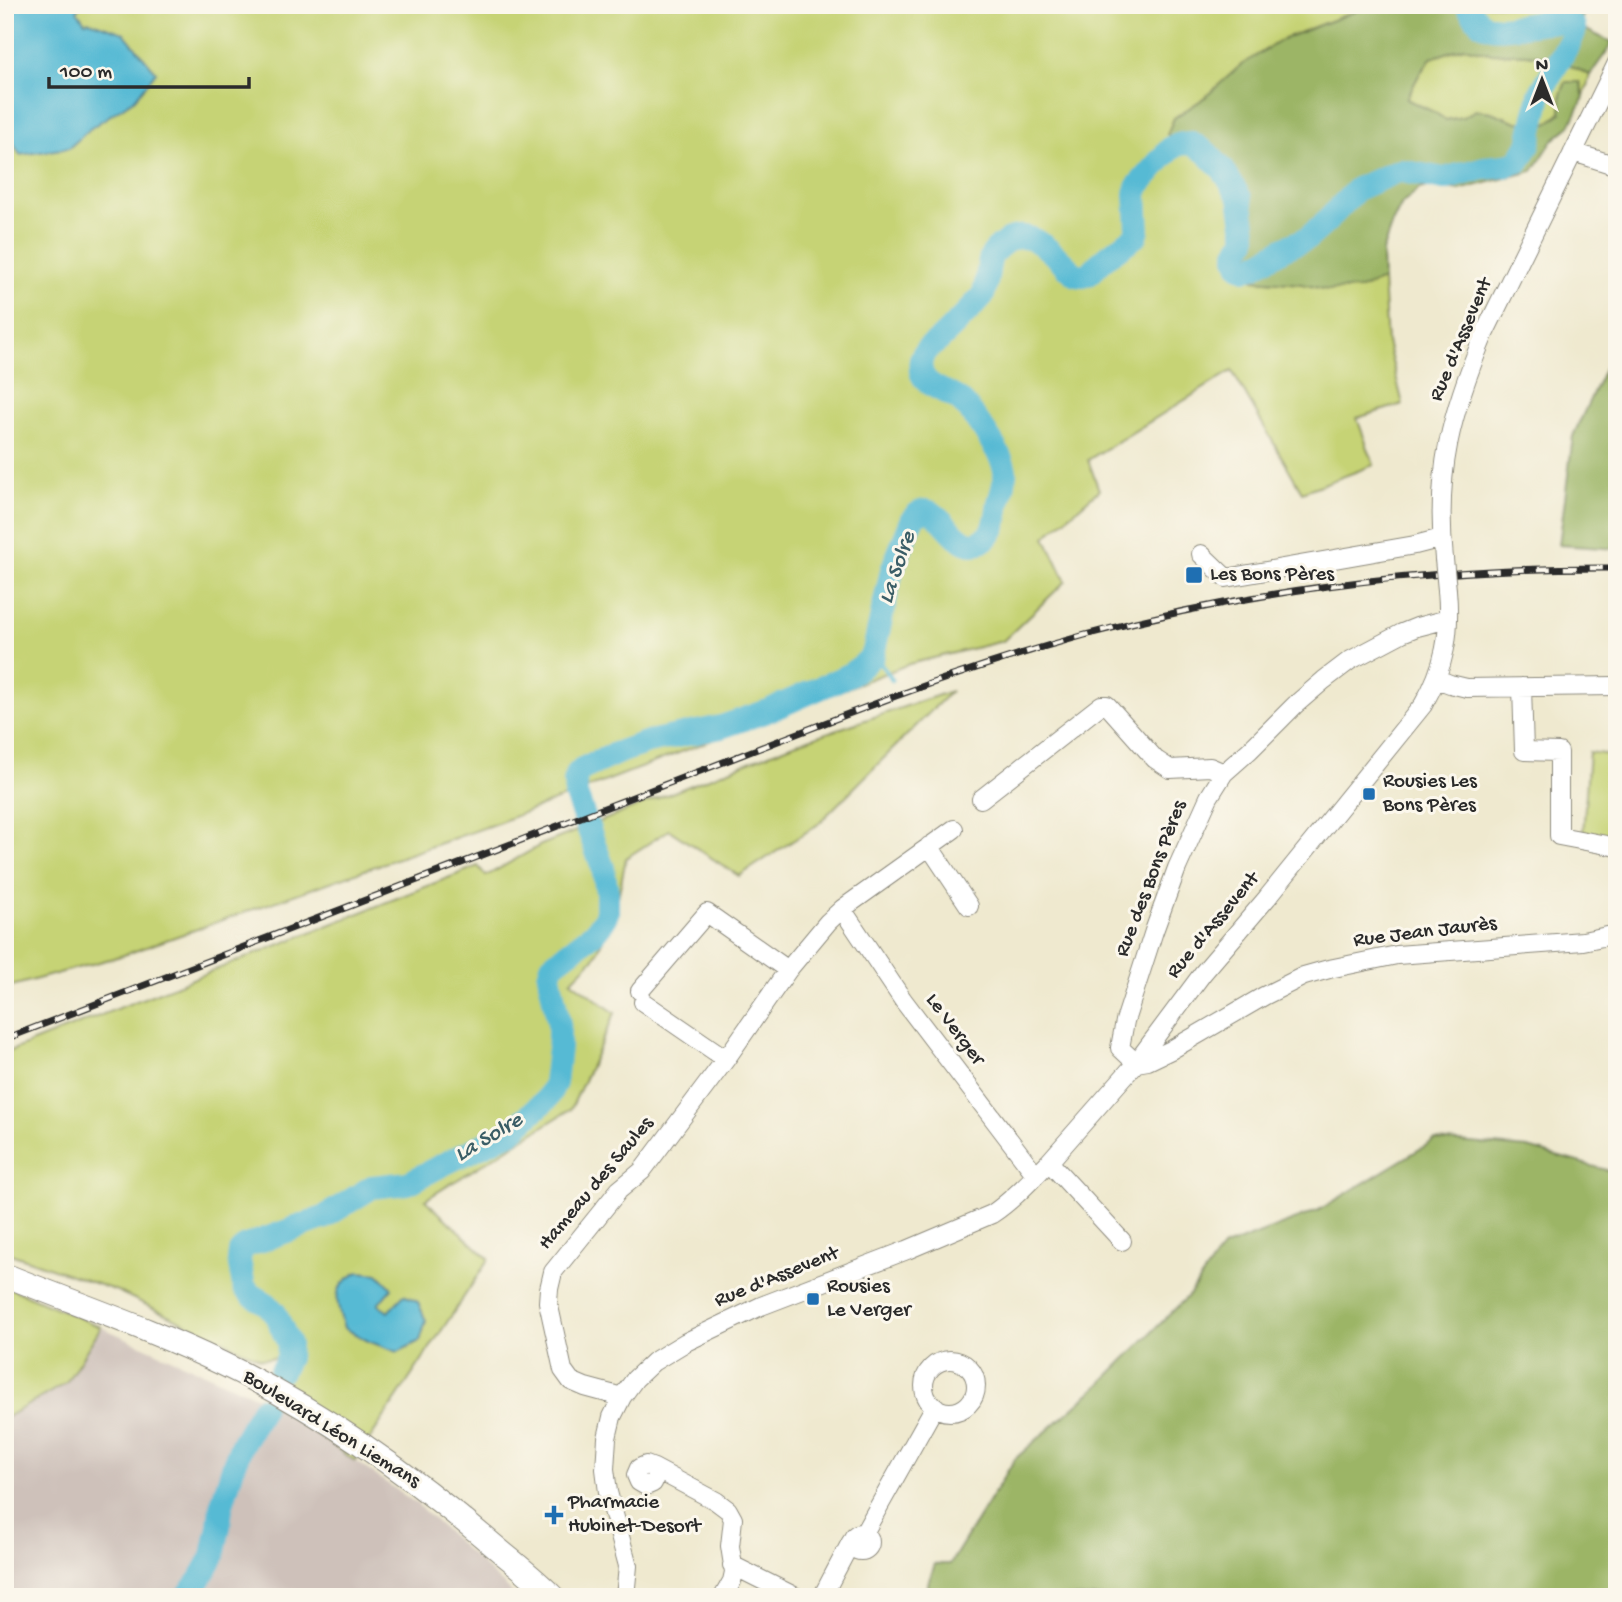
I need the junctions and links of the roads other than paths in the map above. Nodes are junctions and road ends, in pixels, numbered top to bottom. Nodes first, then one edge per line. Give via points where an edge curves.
1 (1617, 63) edge
2 (1573, 152) junction
3 (1617, 166) edge
4 (1442, 538) junction
5 (1201, 554) dead end
6 (1448, 619) junction
7 (1437, 679) junction
8 (1617, 686) edge
9 (1522, 687) junction
10 (1224, 773) junction
11 (981, 799) dead end
12 (954, 829) dead end
13 (929, 846) junction
14 (1617, 847) edge
15 (969, 906) dead end
16 (842, 909) junction
17 (1617, 934) edge
18 (788, 970) junction
19 (726, 1059) junction
20 (1136, 1063) junction
21 (1049, 1162) junction
22 (1036, 1175) junction
23 (1122, 1241) dead end
24 (5, 1275) edge
25 (622, 1397) junction
26 (935, 1406) dead end
27 (654, 1468) dead end
28 (733, 1564) junction
29 (553, 1597) edge
30 (625, 1597) edge
31 (723, 1597) edge
32 (796, 1597) edge
33 (822, 1597) edge

1 - 2 street, Rue d'Assevent
2 - 3 street
2 - 4 street, Rue d'Assevent via 1485,332 1462,391 1445,458
4 - 5 street via 1226,578
4 - 6 street, Rue d'Assevent, bridge
6 - 7 street, Rue d'Assevent
6 - 10 street, Rue des Bons Pères via 1417,626 1349,661
7 - 9 street via 1467,688
7 - 20 street, Rue d'Assevent via 1423,705 1203,972
8 - 9 street
9 - 14 street via 1524,751 1559,752 1559,836
10 - 11 street via 1210,767 1170,769 1155,759 1107,705 1101,705
10 - 20 street, Rue des Bons Pères via 1177,867 1125,1021 1120,1048
12 - 13 street
13 - 15 street
13 - 16 street
16 - 18 street
16 - 22 street, Le Verger via 903,1000
17 - 20 street, Rue Jean Jaurès via 1583,941 1396,955 1329,969 1304,976 1148,1061
18 - 19 street
18 - 19 street via 707,913 642,996
19 - 25 street, Hameau des Saules via 642,1171 619,1190 553,1272 548,1302 563,1370 571,1381
20 - 21 street, Rue d'Assevent
21 - 22 street, Rue d'Assevent
21 - 23 street
22 - 25 street, Rue d'Assevent via 992,1214 776,1300 686,1342 653,1362
24 - 29 main road, Boulevard Léon Liemans via 168,1339 287,1397 426,1489
25 - 30 street, Rue d'Assevent via 612,1416 605,1469 628,1566
26 - 33 street
27 - 28 street via 728,1510 733,1519
28 - 31 street via 733,1581
28 - 32 street

